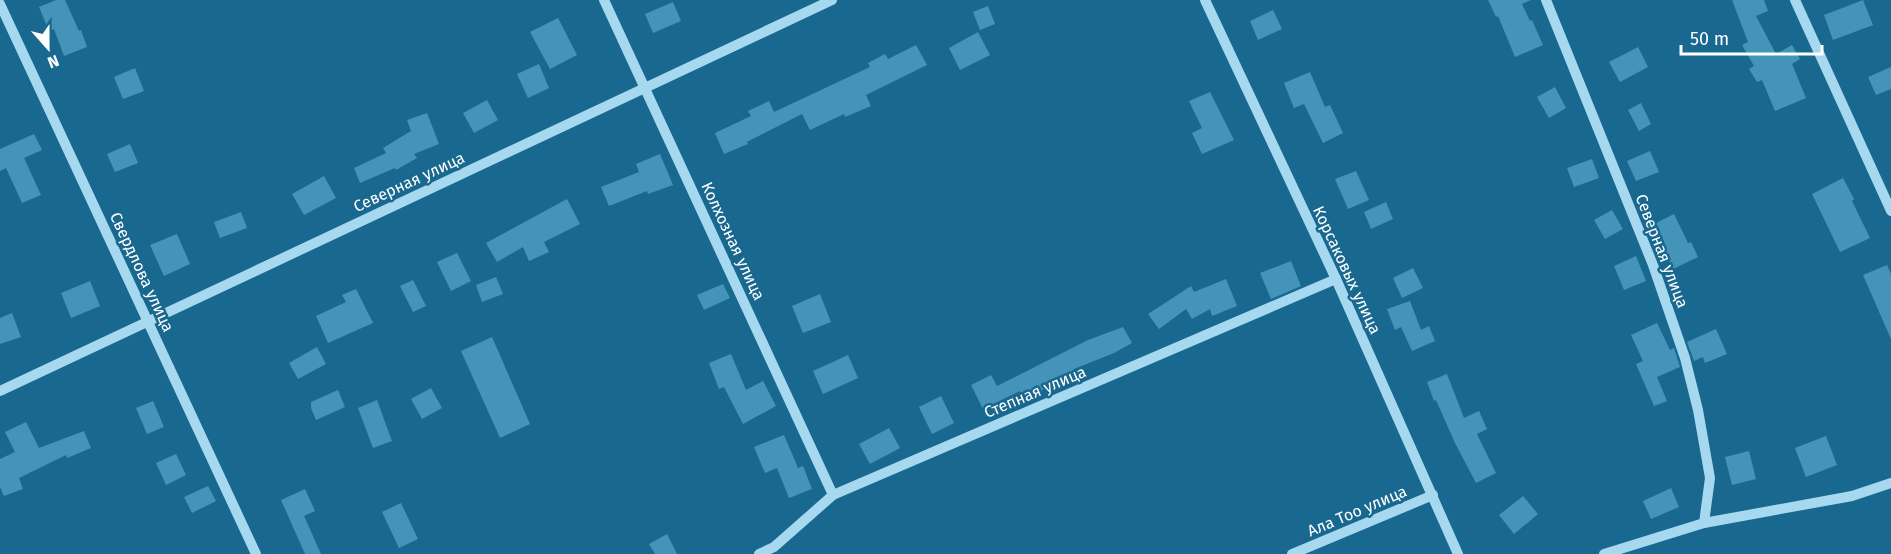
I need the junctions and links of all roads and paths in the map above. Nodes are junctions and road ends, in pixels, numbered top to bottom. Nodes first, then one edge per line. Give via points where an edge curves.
1 (604, 0) edge
2 (832, 0) edge
3 (1205, 0) edge
4 (1546, 0) edge
5 (1795, 0) edge
6 (0, 4) edge
7 (646, 88) junction
8 (1891, 212) edge
9 (1336, 279) junction
10 (148, 321) junction
11 (0, 391) edge
12 (1891, 483) edge
13 (833, 495) junction
14 (1433, 495) junction
15 (1704, 523) junction
16 (256, 554) edge
17 (759, 554) edge
18 (1292, 554) edge
19 (1458, 554) edge
20 (1604, 554) edge

1 - 7 street, Колхозная улица
2 - 7 street, Северная улица
3 - 9 street, Корсаковых улица
4 - 15 street, Северная улица via 1653,264 1685,358 1710,478
5 - 8 street
6 - 10 street, Свердлова улица
7 - 10 street, Северная улица
7 - 13 street, Колхозная улица
9 - 13 street, Степная улица
9 - 14 street, Корсаковых улица
10 - 11 street, Северная улица
10 - 16 street, Свердлова улица
12 - 15 street via 1852,496
13 - 17 street, Степная улица via 774,547
14 - 18 street, Ала Тоо улица
14 - 19 street, Корсаковых улица
15 - 20 street

